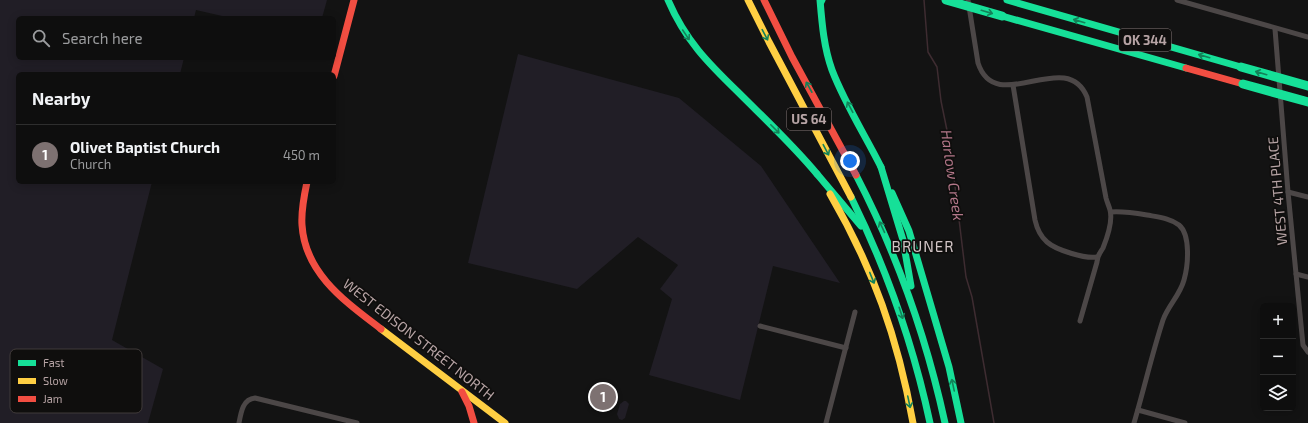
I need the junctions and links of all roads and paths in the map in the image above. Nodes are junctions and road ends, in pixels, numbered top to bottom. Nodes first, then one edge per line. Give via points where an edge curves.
1 (354, 0) edge
2 (668, 0) edge
3 (748, 0) edge
4 (764, 0) edge
5 (946, 0) edge
6 (968, 0) edge
7 (1007, 0) edge
8 (1177, 0) edge
9 (821, 1) edge
10 (1275, 29) junction
11 (1308, 38) edge
12 (335, 72) edge
13 (1013, 85) junction
14 (1308, 86) edge
15 (1308, 102) edge
16 (881, 167) junction
17 (817, 174) junction
18 (307, 184) edge
19 (1288, 192) junction
20 (1308, 197) edge
21 (1111, 212) junction
22 (871, 238) junction
23 (1097, 257) junction
24 (1296, 274) junction
25 (1308, 277) edge
26 (855, 312) dead end
27 (917, 315) junction
28 (1080, 321) dead end
29 (760, 326) dead end
30 (846, 348) junction
31 (1307, 351) edge
32 (461, 390) junction
33 (1138, 410) junction
34 (239, 423) edge
35 (357, 423) edge
36 (474, 423) edge
37 (505, 423) edge
38 (826, 423) edge
39 (913, 423) edge
40 (930, 423) edge
41 (945, 423) edge
42 (961, 423) edge
43 (1134, 423) edge
44 (1185, 423) edge

1 - 12 main road
2 -> 17 main road via 679,25 702,57
3 -> 22 main road, US 64
27 -> 4 main road, US 64 via 898,262 880,224
5 -> 15 main road, OK 344, bridge
6 - 13 street via 980,69 994,83
14 -> 7 main road, OK 344, bridge
8 - 10 street
16 -> 9 main road via 832,69 824,38
10 - 11 street
10 - 19 street, WEST 4TH PLACE
13 - 21 street via 1060,77 1076,82 1084,90
13 - 23 street via 1039,233 1051,245 1087,257
16 - 27 main road via 903,240
42 -> 16 main road via 949,367 909,230
17 - 22 main road
17 -> 39 main road via 851,230 873,278 899,360
18 - 32 main road, WEST EDISON STREET NORTH via 301,210 302,235 308,254 324,282 344,301
19 - 20 street
19 - 24 street, WEST 4TH PLACE
21 - 23 street via 1106,240
21 - 33 street via 1121,211 1173,221 1184,231 1187,246 1188,262 1181,290 1164,318
22 -> 40 main road, US 64 via 899,306
23 - 28 street
24 - 25 street
24 - 31 street, WEST 4TH PLACE via 1303,345
26 - 30 street
27 - 41 main road, US 64
29 - 30 street
30 - 38 street
32 - 36 main road
32 - 37 main road, WEST EDISON STREET NORTH
33 - 43 street
33 - 44 street
34 - 35 street via 243,408 252,398

